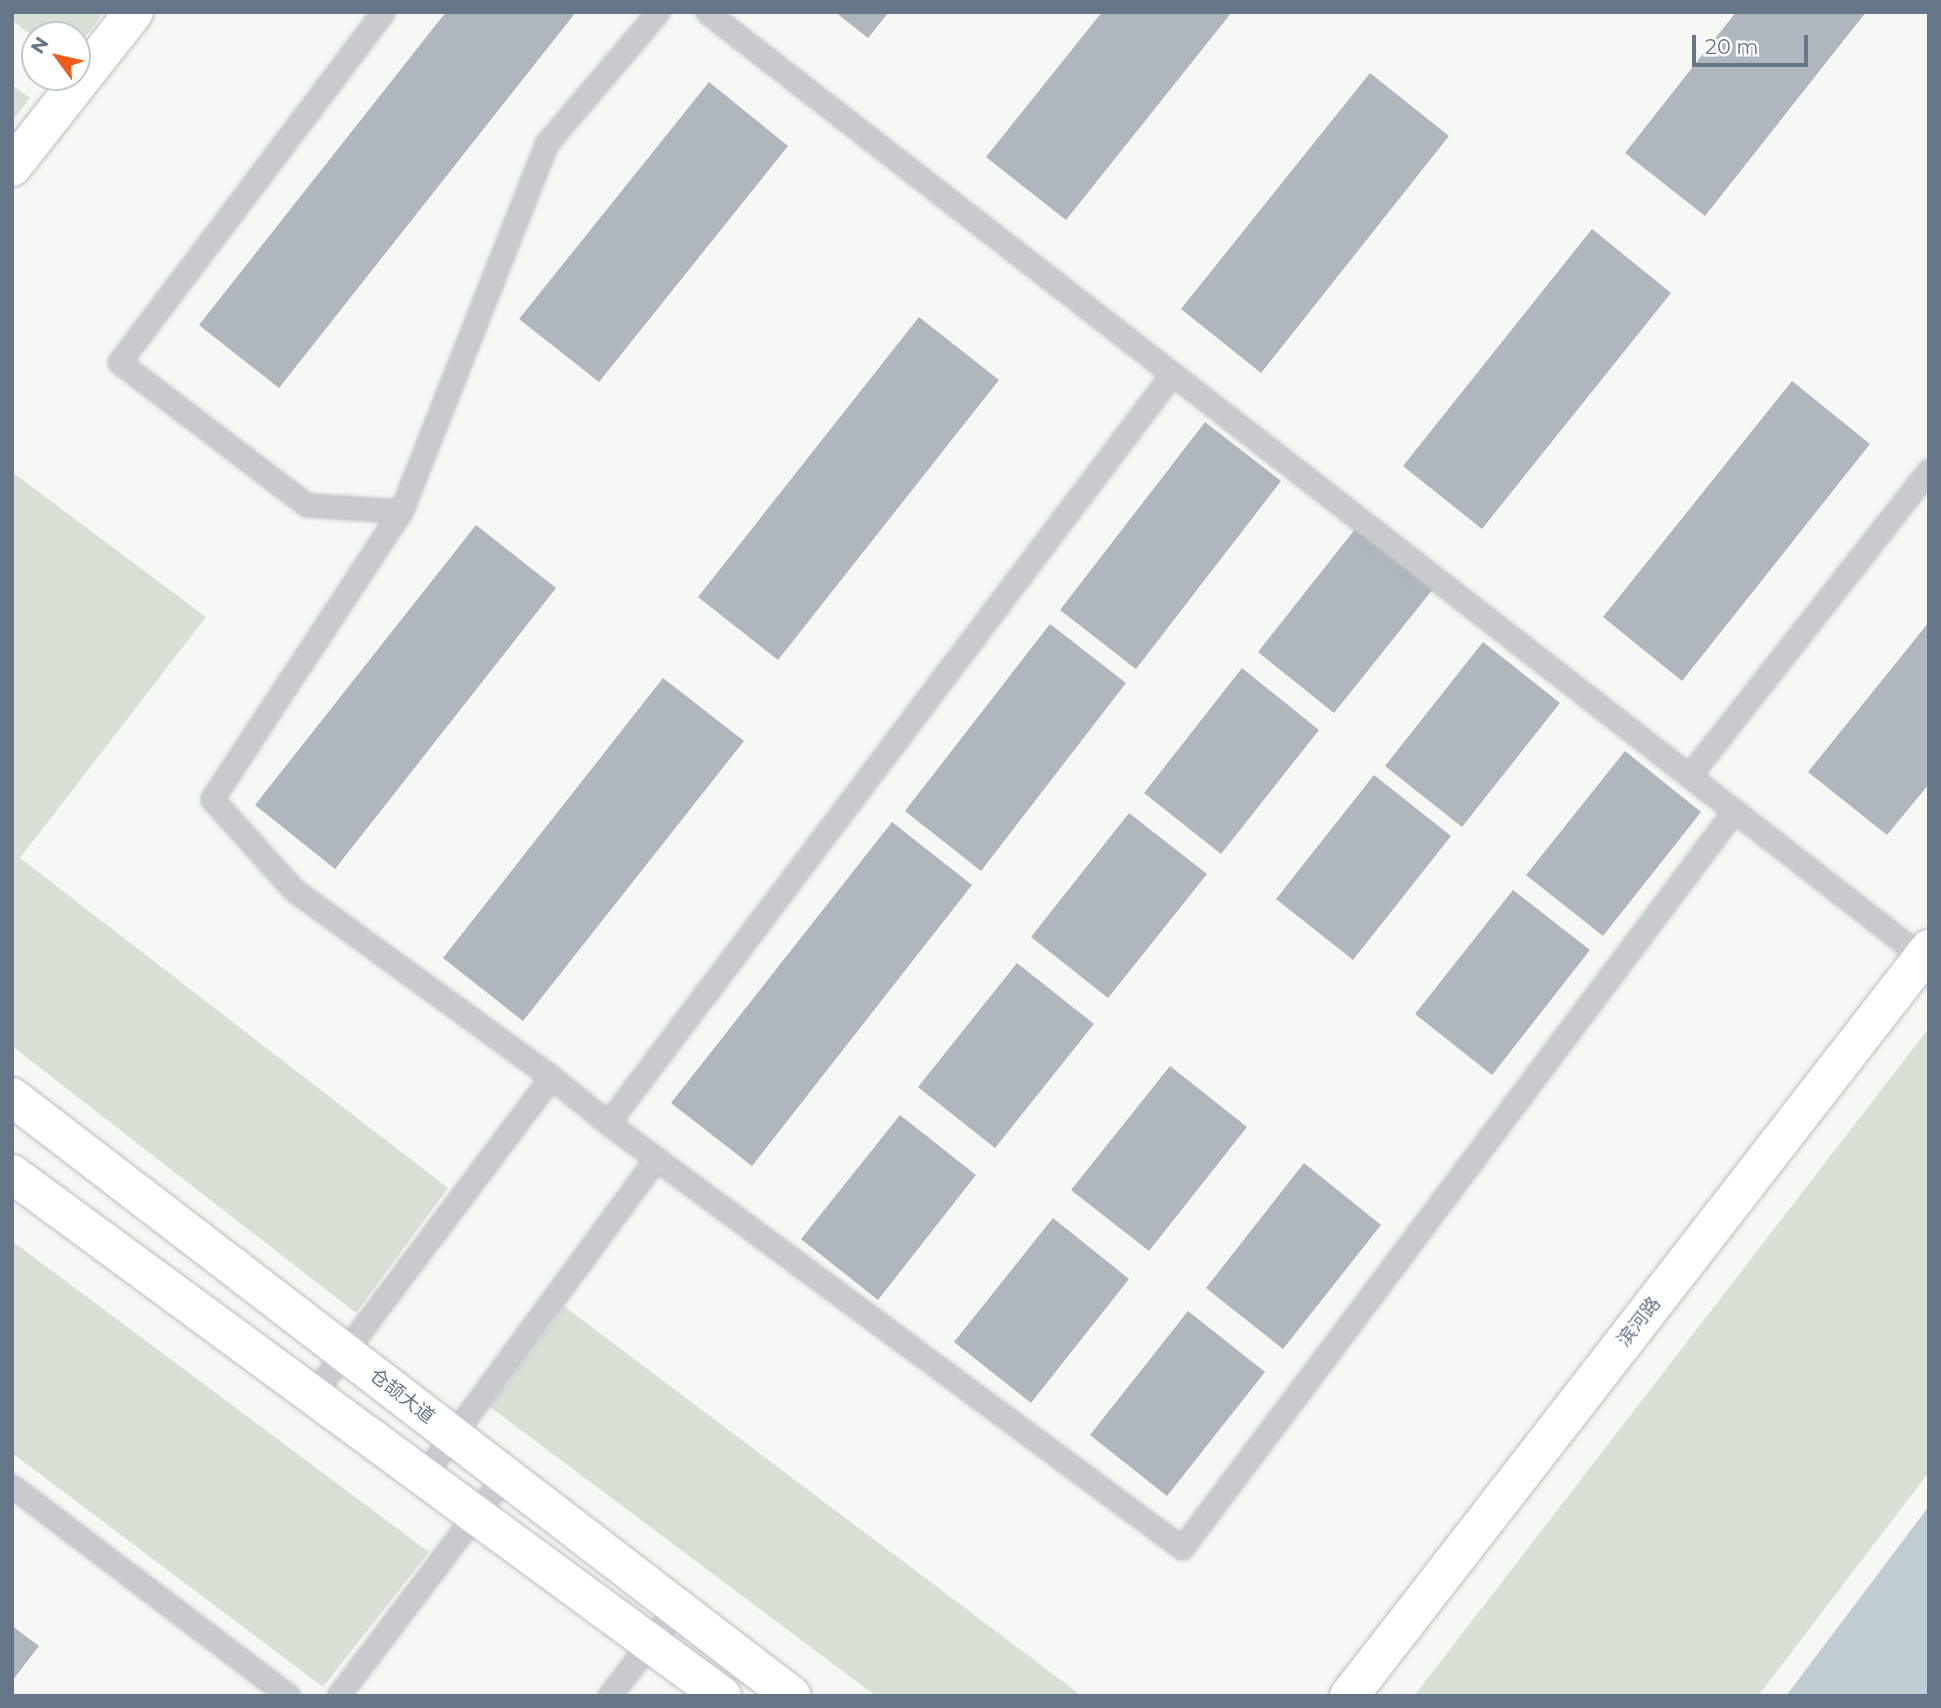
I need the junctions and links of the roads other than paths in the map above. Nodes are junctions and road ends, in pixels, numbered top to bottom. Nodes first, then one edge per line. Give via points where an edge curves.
1 (134, 12) edge
2 (383, 12) edge
3 (658, 12) edge
4 (707, 12) edge
5 (12, 167) edge
6 (1172, 374) junction
7 (1929, 470) edge
8 (401, 511) junction
9 (1689, 776) junction
10 (1734, 811) junction
11 (1925, 953) edge
12 (551, 1077) junction
13 (12, 1097) edge
14 (608, 1123) junction
15 (656, 1159) junction
16 (12, 1174) edge
17 (345, 1352) junction
18 (313, 1394) junction
19 (453, 1436) junction
20 (505, 1475) junction
21 (423, 1476) junction
22 (12, 1486) edge
23 (475, 1514) junction
24 (677, 1608) junction
25 (650, 1643) junction
26 (289, 1696) edge
27 (338, 1696) edge
28 (609, 1696) edge
29 (722, 1696) edge
30 (792, 1696) edge
31 (1349, 1696) edge

1 - 5 main road
2 - 8 lane via 119,362 307,505
3 - 8 lane via 546,144
4 - 6 lane
6 - 9 lane
6 - 14 lane
7 - 9 lane
8 - 12 lane via 212,799 294,890
9 - 10 lane
10 - 11 lane
10 - 15 lane via 1181,1548
11 - 31 main road, 滨河路
12 - 14 lane
12 - 17 lane
13 - 17 main road, 仓颉大道
14 - 15 lane
15 - 19 lane
16 - 18 main road
17 - 18 lane
17 - 19 main road, 仓颉大道
18 - 21 main road
19 - 20 main road, 仓颉大道
19 - 21 lane
20 - 23 lane
20 - 24 main road, 仓颉大道
21 - 23 main road
22 - 26 lane
23 - 25 main road
23 - 27 lane
24 - 25 lane
24 - 30 main road, 仓颉大道
25 - 28 lane
25 - 29 main road

